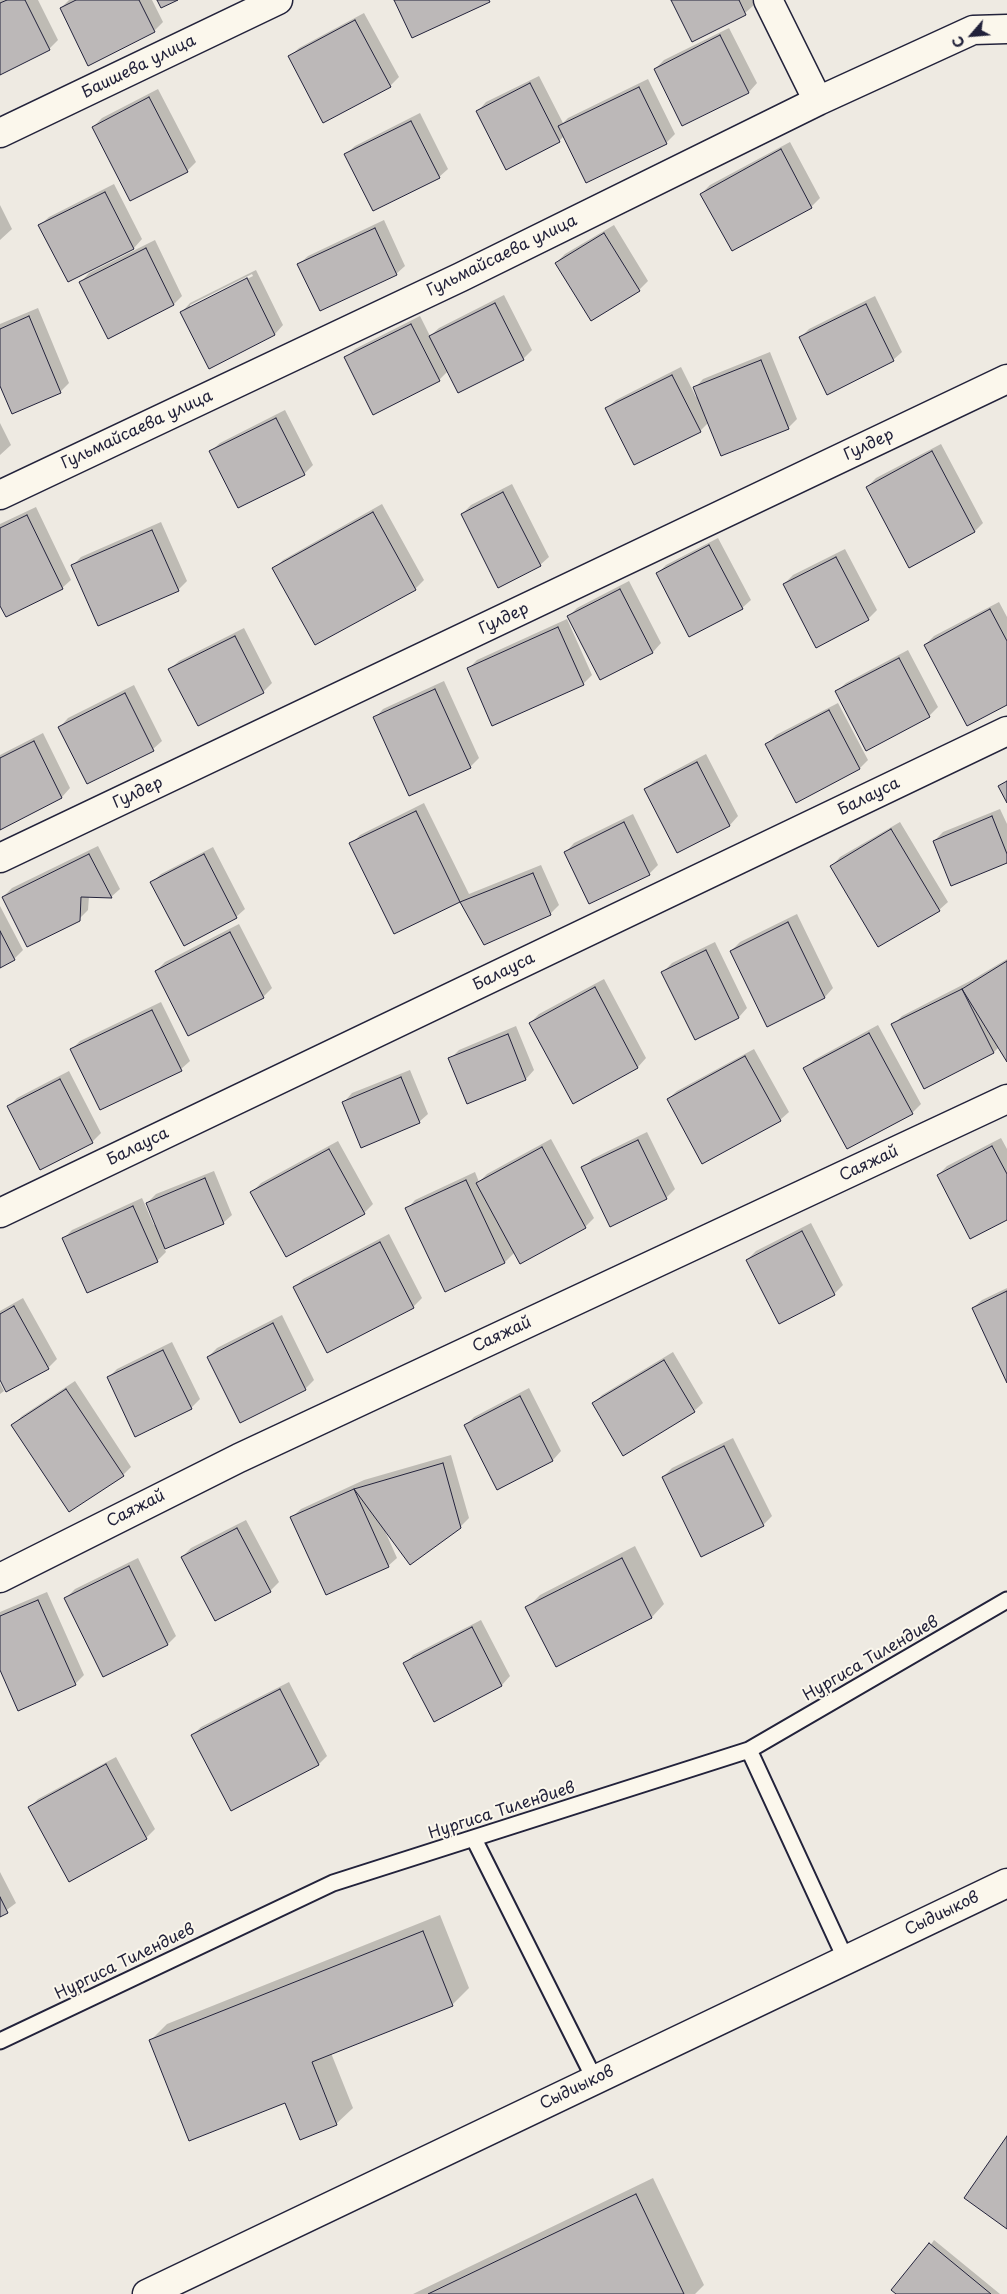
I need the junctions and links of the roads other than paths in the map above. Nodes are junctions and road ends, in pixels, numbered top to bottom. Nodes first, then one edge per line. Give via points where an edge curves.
1 (278, 0) edge
2 (768, 0) edge
3 (1007, 30) edge
4 (818, 101) junction
5 (0, 134) edge
6 (1007, 379) edge
7 (0, 495) edge
8 (1007, 731) edge
9 (0, 858) edge
10 (1007, 1100) edge
11 (0, 1214) edge
12 (0, 1578) edge
13 (1007, 1600) edge
14 (750, 1750) junction
15 (474, 1839) junction
16 (1007, 1883) edge
17 (846, 1960) junction
18 (0, 2041) edge
19 (595, 2080) junction
20 (147, 2294) edge

1 - 5 street, Баишева улица
2 - 4 street
3 - 4 street, Гульмайсаева улица via 973,30
4 - 7 street, Гульмайсаева улица via 461,277
6 - 9 street, Гулдер
8 - 11 street, Балауса
10 - 12 street, Саяжай via 239,1458
13 - 14 lane, Нургиса Тилендиев
14 - 15 lane, Нургиса Тилендиев
14 - 17 lane
15 - 18 lane, Нургиса Тилендиев via 332,1883
15 - 19 lane
16 - 17 street, Сыдиыков
17 - 19 street, Сыдиыков
19 - 20 street, Сыдиыков

